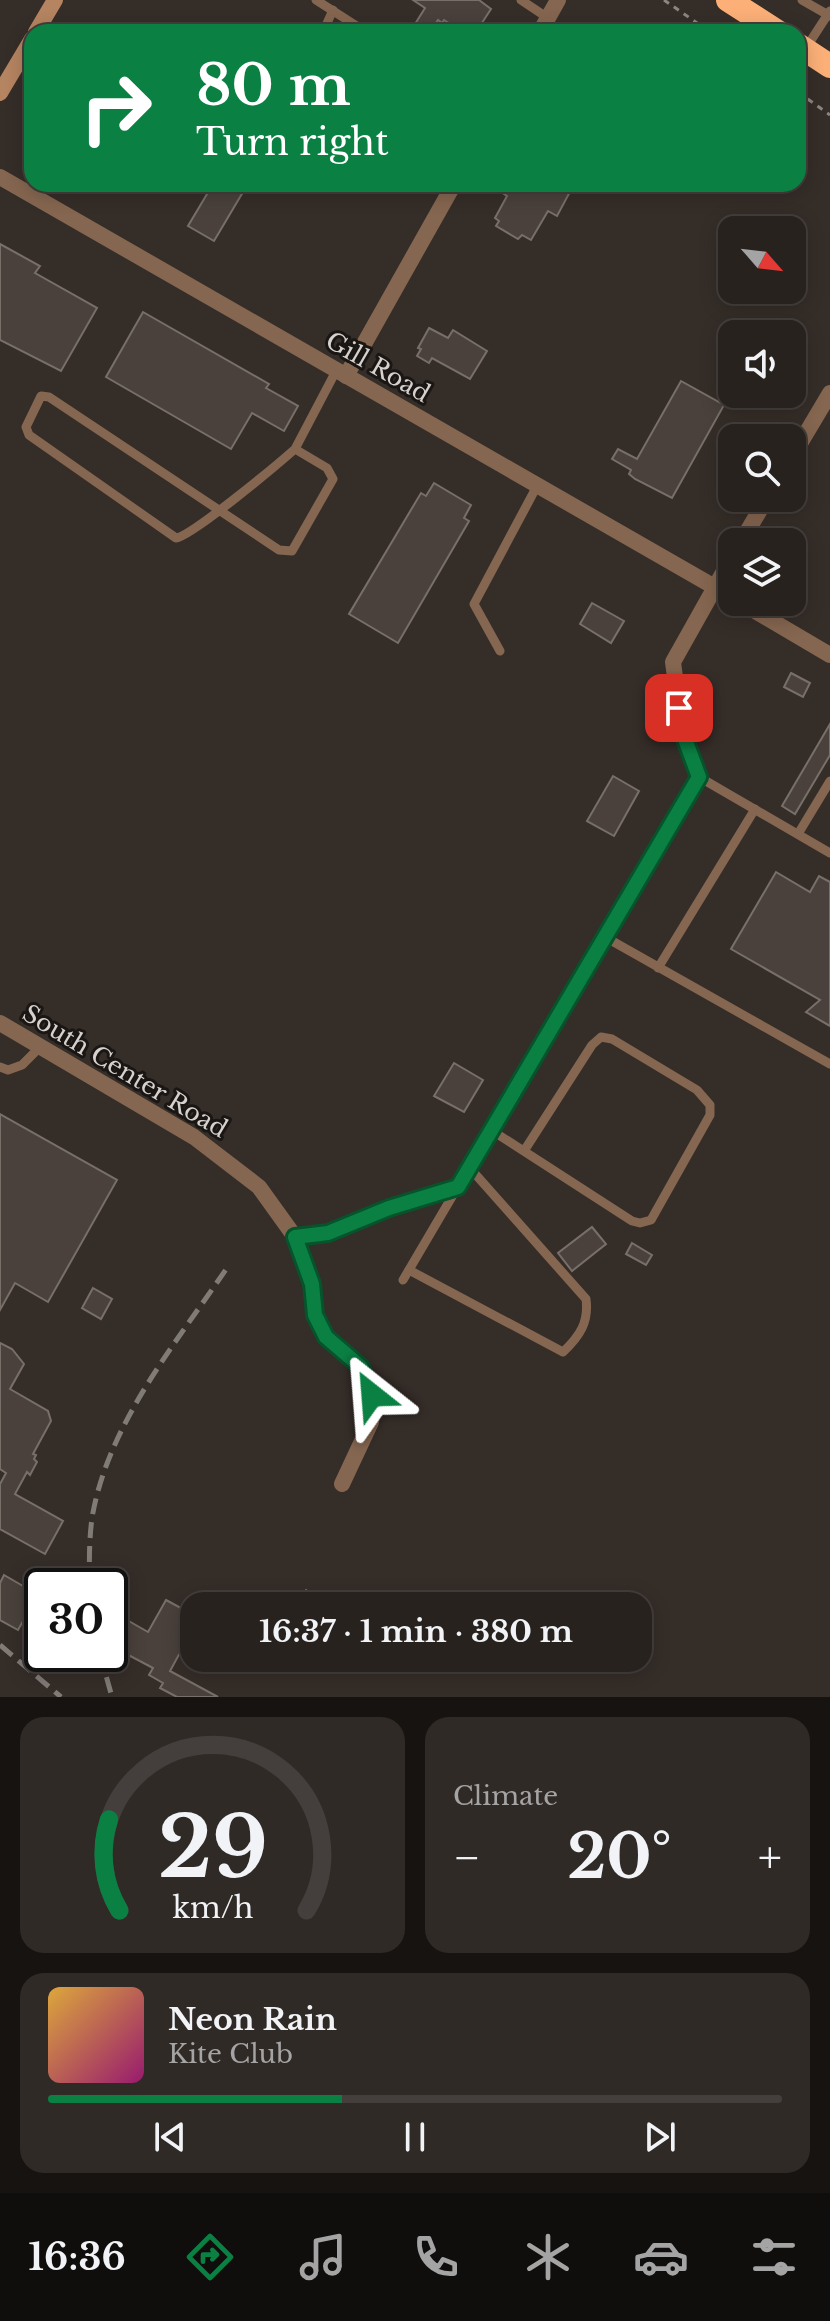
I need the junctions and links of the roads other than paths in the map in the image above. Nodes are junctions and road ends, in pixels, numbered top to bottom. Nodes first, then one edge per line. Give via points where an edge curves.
1 (55, 0) edge
2 (316, 0) edge
3 (558, 0) edge
4 (802, 0) edge
5 (527, 2) edge
6 (743, 4) edge
7 (333, 10) junction
8 (829, 14) edge
9 (41, 24) edge
10 (327, 24) edge
11 (354, 24) edge
12 (543, 24) edge
13 (545, 24) edge
14 (768, 24) edge
15 (806, 42) edge
16 (806, 50) edge
17 (24, 52) edge
18 (830, 66) edge
19 (0, 93) edge
20 (0, 177) edge
21 (24, 191) edge
22 (26, 192) edge
23 (450, 192) edge
24 (341, 373) junction
25 (830, 393) edge
26 (806, 433) edge
27 (295, 449) junction
28 (537, 486) junction
29 (218, 509) junction
30 (718, 580) edge
31 (714, 587) junction
32 (718, 589) edge
33 (764, 616) edge
34 (500, 651) dead end
35 (830, 655) edge
36 (699, 777) junction
37 (830, 781) edge
38 (755, 809) junction
39 (798, 834) junction
40 (830, 853) edge
41 (605, 937) junction
42 (658, 968) junction
43 (0, 1023) edge
44 (40, 1047) junction
45 (830, 1064) edge
46 (0, 1067) edge
47 (491, 1130) junction
48 (524, 1151) junction
49 (469, 1167) junction
50 (458, 1187) junction
51 (295, 1237) junction
52 (409, 1270) junction
53 (403, 1280) dead end
54 (342, 1484) dead end

1 - 9 main road
2 - 7 lane
3 - 13 street
4 - 8 lane
5 - 12 lane
6 - 14 highway
7 - 10 lane
7 - 11 lane
8 - 15 lane
16 - 18 highway
17 - 19 main road
20 - 21 street, Gill Road
22 - 24 street, Gill Road
23 - 24 street
24 - 27 lane
24 - 28 street, Gill Road
25 - 26 street
27 - 29 lane
27 - 29 lane via 327,468 333,479 292,551 279,550
28 - 31 street, Gill Road
28 - 34 lane via 474,604
29 - 29 lane via 49,397 41,396 26,427 29,435 176,538
30 - 31 street
31 - 32 street, Gill Road
31 - 36 street via 673,662 682,731
33 - 35 street
36 - 38 lane
36 - 41 lane
37 - 39 lane
38 - 39 lane
38 - 42 lane
39 - 40 lane
41 - 42 lane
41 - 47 lane
42 - 45 lane
43 - 44 street, South Center Road
44 - 46 lane via 22,1065
44 - 51 street, South Center Road via 194,1137 259,1187
47 - 48 lane
47 - 49 lane
48 - 48 lane via 640,1223 651,1220 710,1115 710,1105 697,1090 601,1037
49 - 50 lane
49 - 52 lane via 586,1299 584,1326 563,1352
50 - 51 lane via 328,1233
50 - 52 lane
51 - 54 street, South Center Road via 312,1284 315,1315 326,1337 361,1367 372,1395 371,1422
52 - 53 lane

